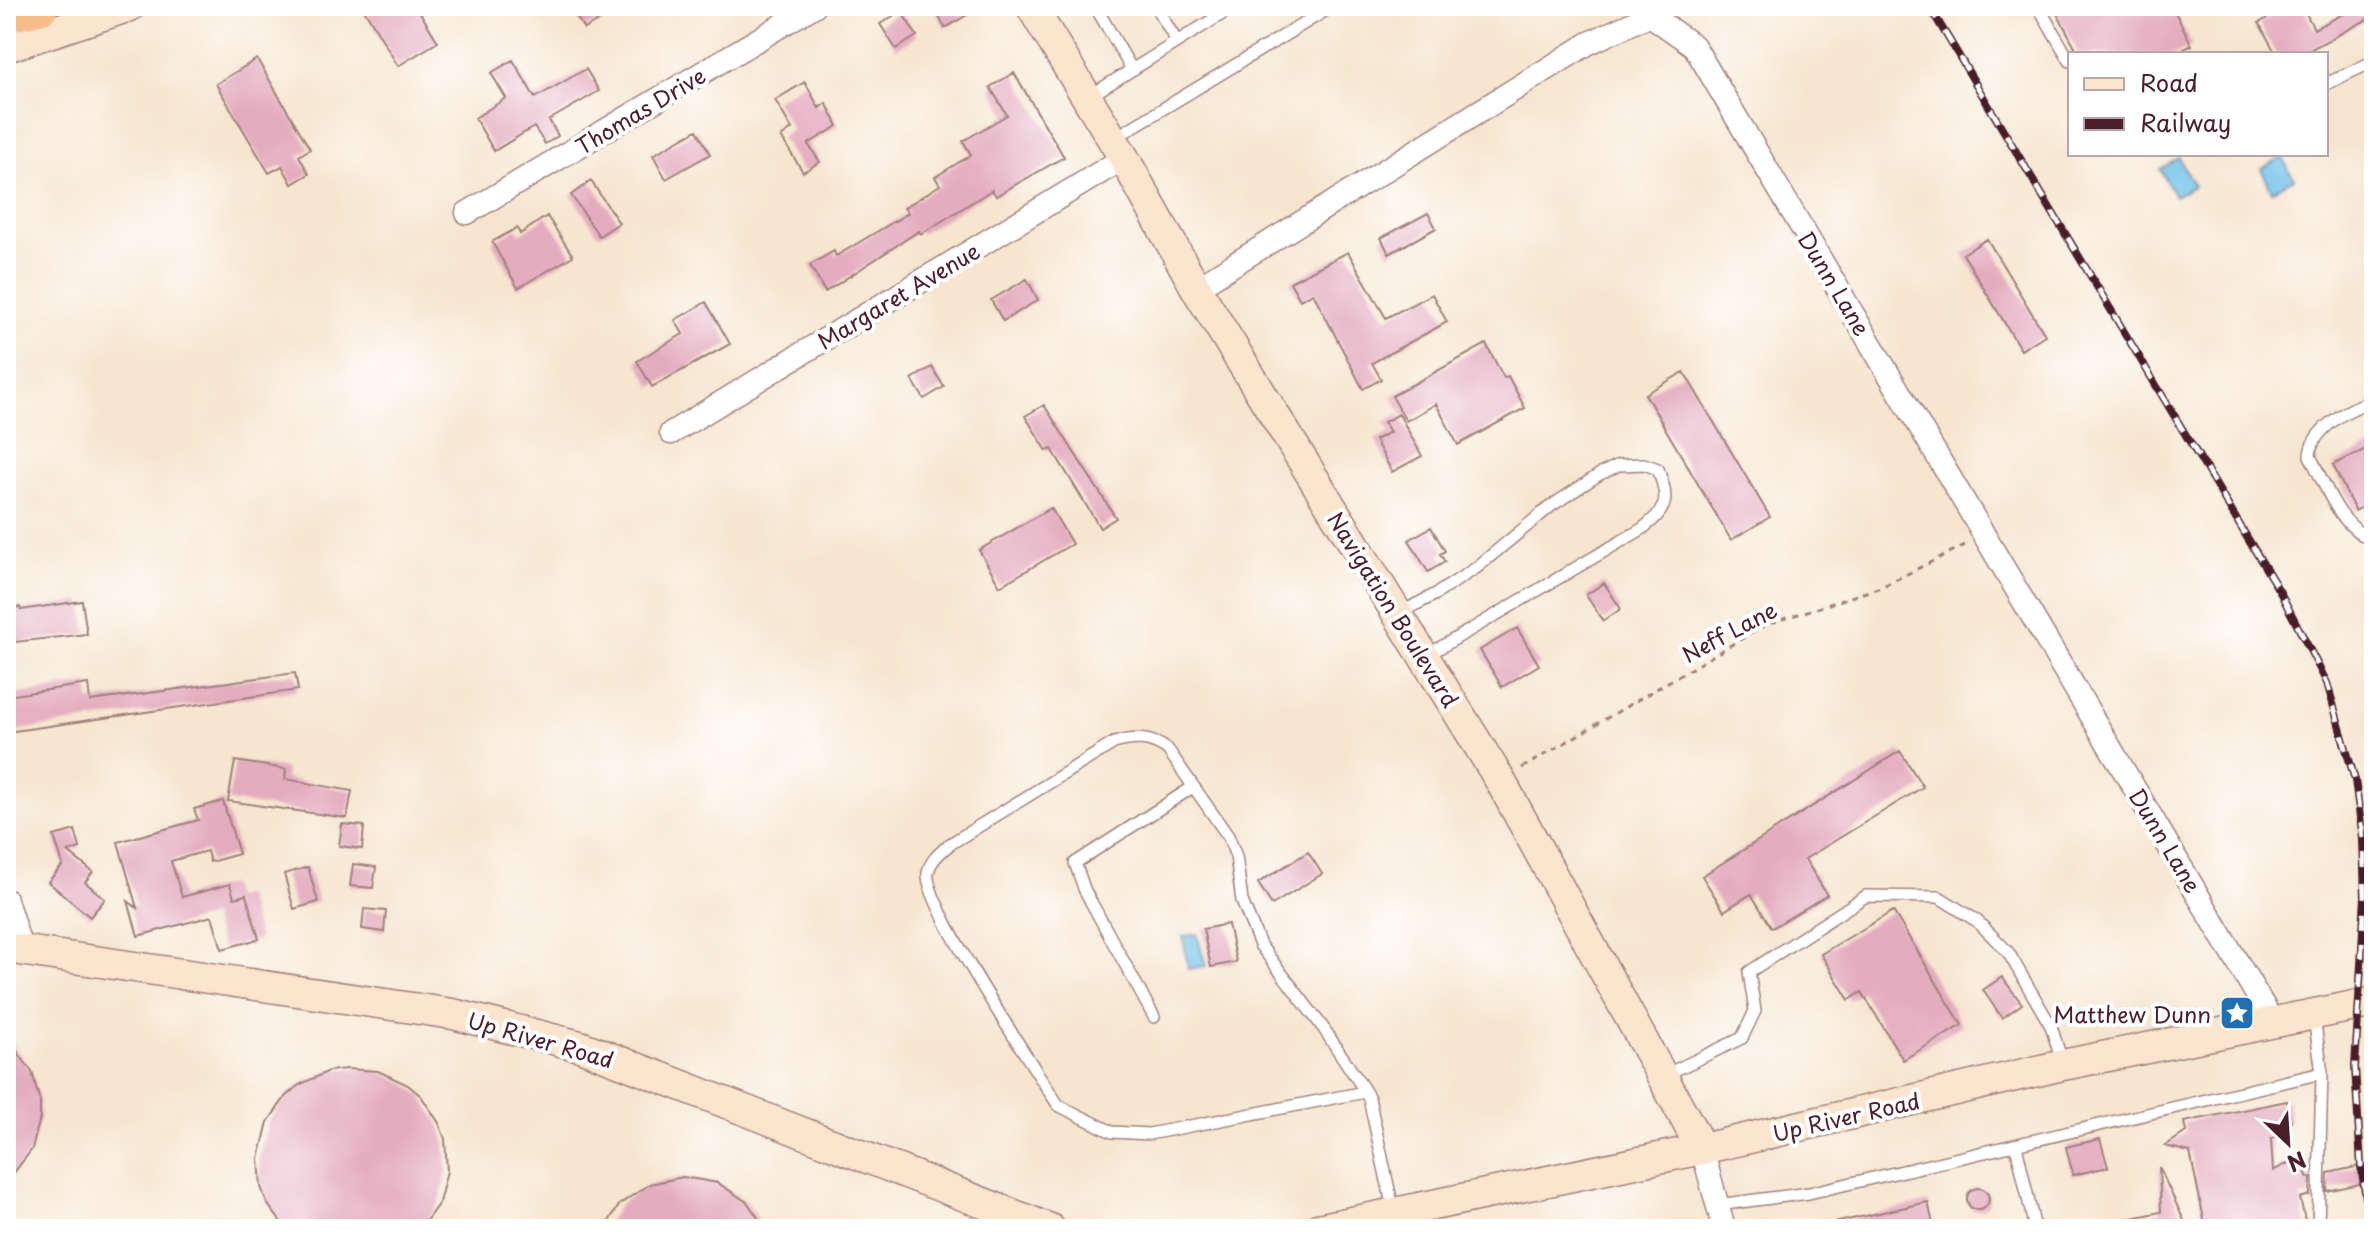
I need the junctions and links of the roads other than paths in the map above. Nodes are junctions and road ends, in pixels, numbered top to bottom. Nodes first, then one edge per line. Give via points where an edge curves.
1 (39, 6) edge
2 (130, 6) edge
3 (814, 6) edge
4 (1031, 6) edge
5 (1095, 6) edge
6 (1235, 6) edge
7 (1333, 6) edge
8 (2038, 6) edge
9 (1157, 9) dead end
10 (6, 13) edge
11 (1176, 40) junction
12 (6, 47) edge
13 (2068, 58) edge
14 (2374, 61) edge
15 (1131, 68) junction
16 (2328, 83) edge
17 (1088, 97) junction
18 (1119, 149) junction
19 (467, 213) dead end
20 (1196, 288) junction
21 (2374, 411) edge
22 (671, 433) dead end
23 (2374, 540) edge
24 (1397, 614) junction
25 (1424, 657) junction
26 (1193, 787) junction
27 (6, 900) edge
28 (14, 950) edge
29 (2374, 1002) edge
30 (2314, 1014) junction
31 (1154, 1017) dead end
32 (2273, 1022) junction
33 (2063, 1065) junction
34 (2322, 1073) junction
35 (1663, 1076) junction
36 (1365, 1092) junction
37 (2016, 1145) junction
38 (1702, 1149) junction
39 (1717, 1205) junction
40 (1394, 1213) junction
41 (1050, 1229) edge
42 (1318, 1229) edge
43 (1724, 1229) edge
44 (2035, 1229) edge
45 (2318, 1229) edge

1 - 10 highway
2 - 12 street
3 - 19 street, Thomas Drive
4 - 17 street, Navigation Boulevard
5 - 15 lane
6 - 11 lane
7 - 18 lane
8 - 13 lane
9 - 11 lane
11 - 15 lane
14 - 16 lane
15 - 17 lane
17 - 18 street, Navigation Boulevard
18 - 20 street, Navigation Boulevard
18 - 22 street, Margaret Avenue
20 - 24 street, Navigation Boulevard
20 - 32 street, Dunn Lane via 1589,43 1650,15 1694,46
21 - 23 lane via 2366,403 2354,407 2322,431 2310,445 2310,456 2341,515 2358,535
24 - 25 street, Navigation Boulevard
24 - 25 lane via 1476,568 1551,506 1600,474 1619,465 1658,469 1666,491 1658,517
25 - 35 street, Navigation Boulevard via 1500,780
26 - 31 lane via 1075,863
26 - 36 lane via 1228,836 1242,901 1260,945
26 - 36 lane via 1157,742 1127,739 1089,757 934,859 927,874 951,934 1058,1105 1112,1132 1149,1134
27 - 28 street
28 - 41 street, Up River Road via 453,1014 580,1046
29 - 30 street, Up River Road
30 - 32 street, Up River Road
30 - 34 lane
32 - 33 street, Up River Road
33 - 35 lane via 2051,1026 2008,952 1977,921 1936,896 1866,896 1749,972 1755,1011 1742,1038
33 - 38 street, Up River Road
34 - 37 lane
34 - 45 lane
35 - 38 street, Navigation Boulevard
36 - 40 lane
37 - 39 lane via 1809,1193
37 - 44 lane
38 - 39 street, Navigation Boulevard
38 - 40 street, Up River Road
39 - 43 street, Navigation Boulevard
40 - 42 street, Up River Road

